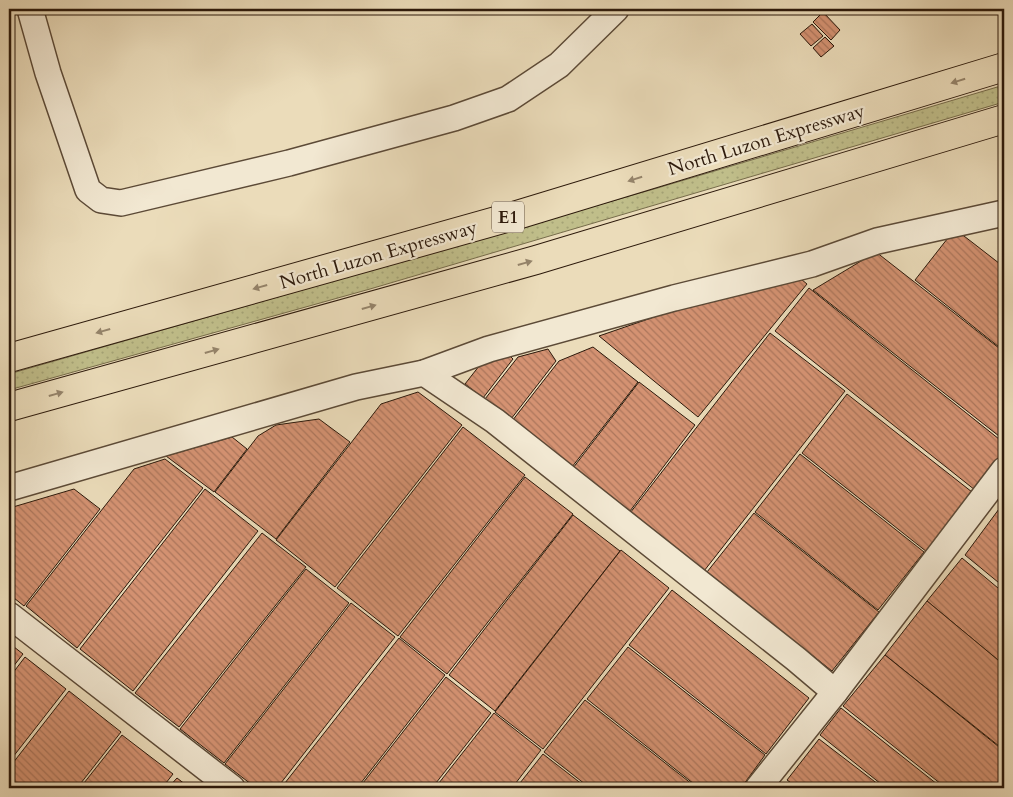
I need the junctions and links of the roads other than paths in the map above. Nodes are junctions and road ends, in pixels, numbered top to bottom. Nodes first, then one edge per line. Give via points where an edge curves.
1 (30, 9) edge
2 (616, 9) edge
3 (1004, 67) edge
4 (1004, 119) edge
5 (1004, 212) edge
6 (9, 358) edge
7 (424, 373) junction
8 (9, 407) edge
9 (1004, 470) edge
10 (9, 488) edge
11 (9, 615) edge
12 (835, 692) junction
13 (232, 788) edge
14 (758, 788) edge

1 - 2 lane via 48,74 88,190 101,200 121,203 289,163 454,118 508,99 559,65
3 -> 6 highway, North Luzon Expressway / E1 via 517,215
8 -> 4 highway via 536,260
5 - 7 lane via 877,241 812,264 489,349
7 - 10 lane via 356,387
7 - 12 lane via 495,421
9 - 12 lane
11 - 13 lane
12 - 14 lane

